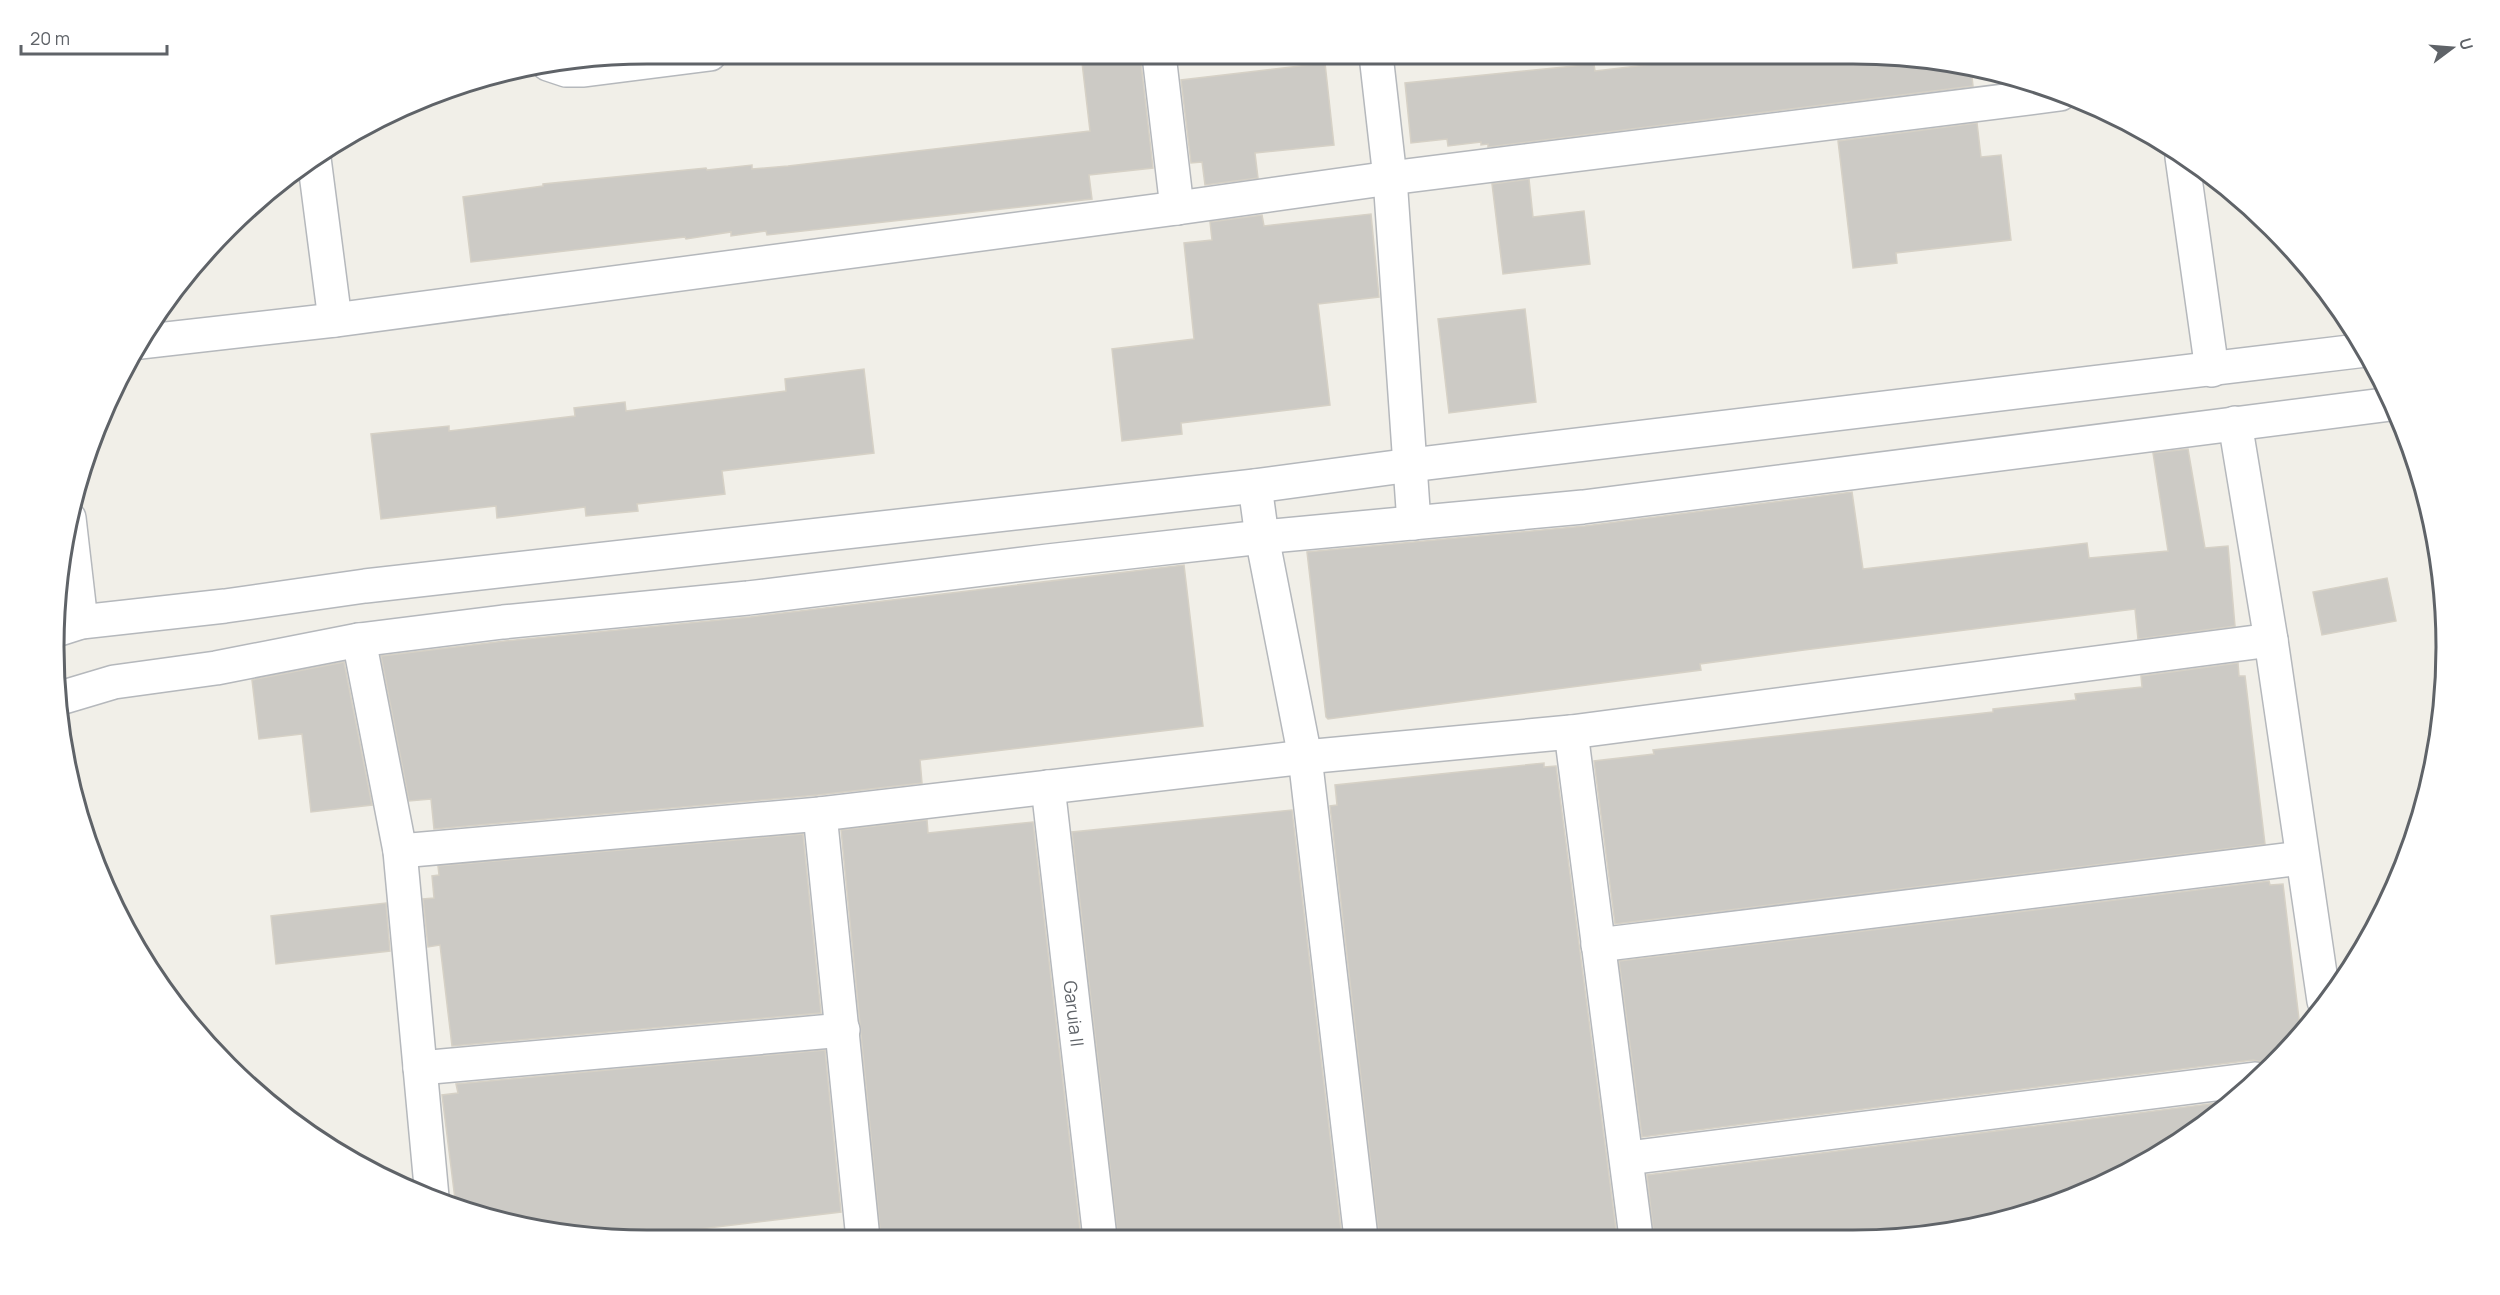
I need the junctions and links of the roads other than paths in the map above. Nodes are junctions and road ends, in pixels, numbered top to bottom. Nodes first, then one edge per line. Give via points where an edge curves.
1 (1160, 64) edge
2 (1377, 64) edge
3 (620, 65) edge
4 (566, 70) edge
5 (2042, 96) edge
6 (2184, 168) edge
7 (315, 169) edge
8 (1390, 178) junction
9 (1177, 208) junction
10 (335, 320) junction
11 (153, 341) edge
12 (2354, 352) edge
13 (2212, 370) junction
14 (2382, 405) edge
15 (2235, 423) junction
16 (1411, 465) junction
17 (1255, 486) junction
18 (1414, 523) junction
19 (1262, 537) junction
20 (68, 578) edge
21 (68, 626) edge
22 (359, 640) junction
23 (2271, 640) junction
24 (67, 693) edge
25 (1571, 732) junction
26 (1305, 758) junction
27 (1048, 788) junction
28 (820, 814) junction
29 (400, 851) junction
30 (2301, 858) junction
31 (1598, 945) junction
32 (2322, 991) edge
33 (843, 1030) junction
34 (420, 1068) junction
35 (2243, 1081) edge
36 (1628, 1158) junction
37 (431, 1189) edge
38 (863, 1230) edge
39 (1099, 1230) edge
40 (1360, 1230) edge
41 (1635, 1230) edge

1 - 9 street
2 - 8 street
3 - 4 street
5 - 8 street
6 - 13 street
7 - 10 street
8 - 9 street
8 - 16 street
9 - 10 street
10 - 11 street
12 - 13 street
13 - 16 street
14 - 15 street
15 - 18 street via 1583,507
15 - 23 street
16 - 17 street
16 - 18 street
17 - 19 street
17 - 21 street via 365,586
18 - 19 street
19 - 22 street
19 - 26 street
20 - 21 street
22 - 24 street
22 - 29 street
23 - 25 street
23 - 30 street
25 - 26 street
25 - 31 street
26 - 27 street
26 - 40 street
27 - 28 street
27 - 39 street, Garuia II
28 - 29 street
28 - 33 street
29 - 34 street
30 - 31 street
30 - 32 street
31 - 36 street
33 - 34 street
33 - 38 street
34 - 37 street
35 - 36 street
36 - 41 street

